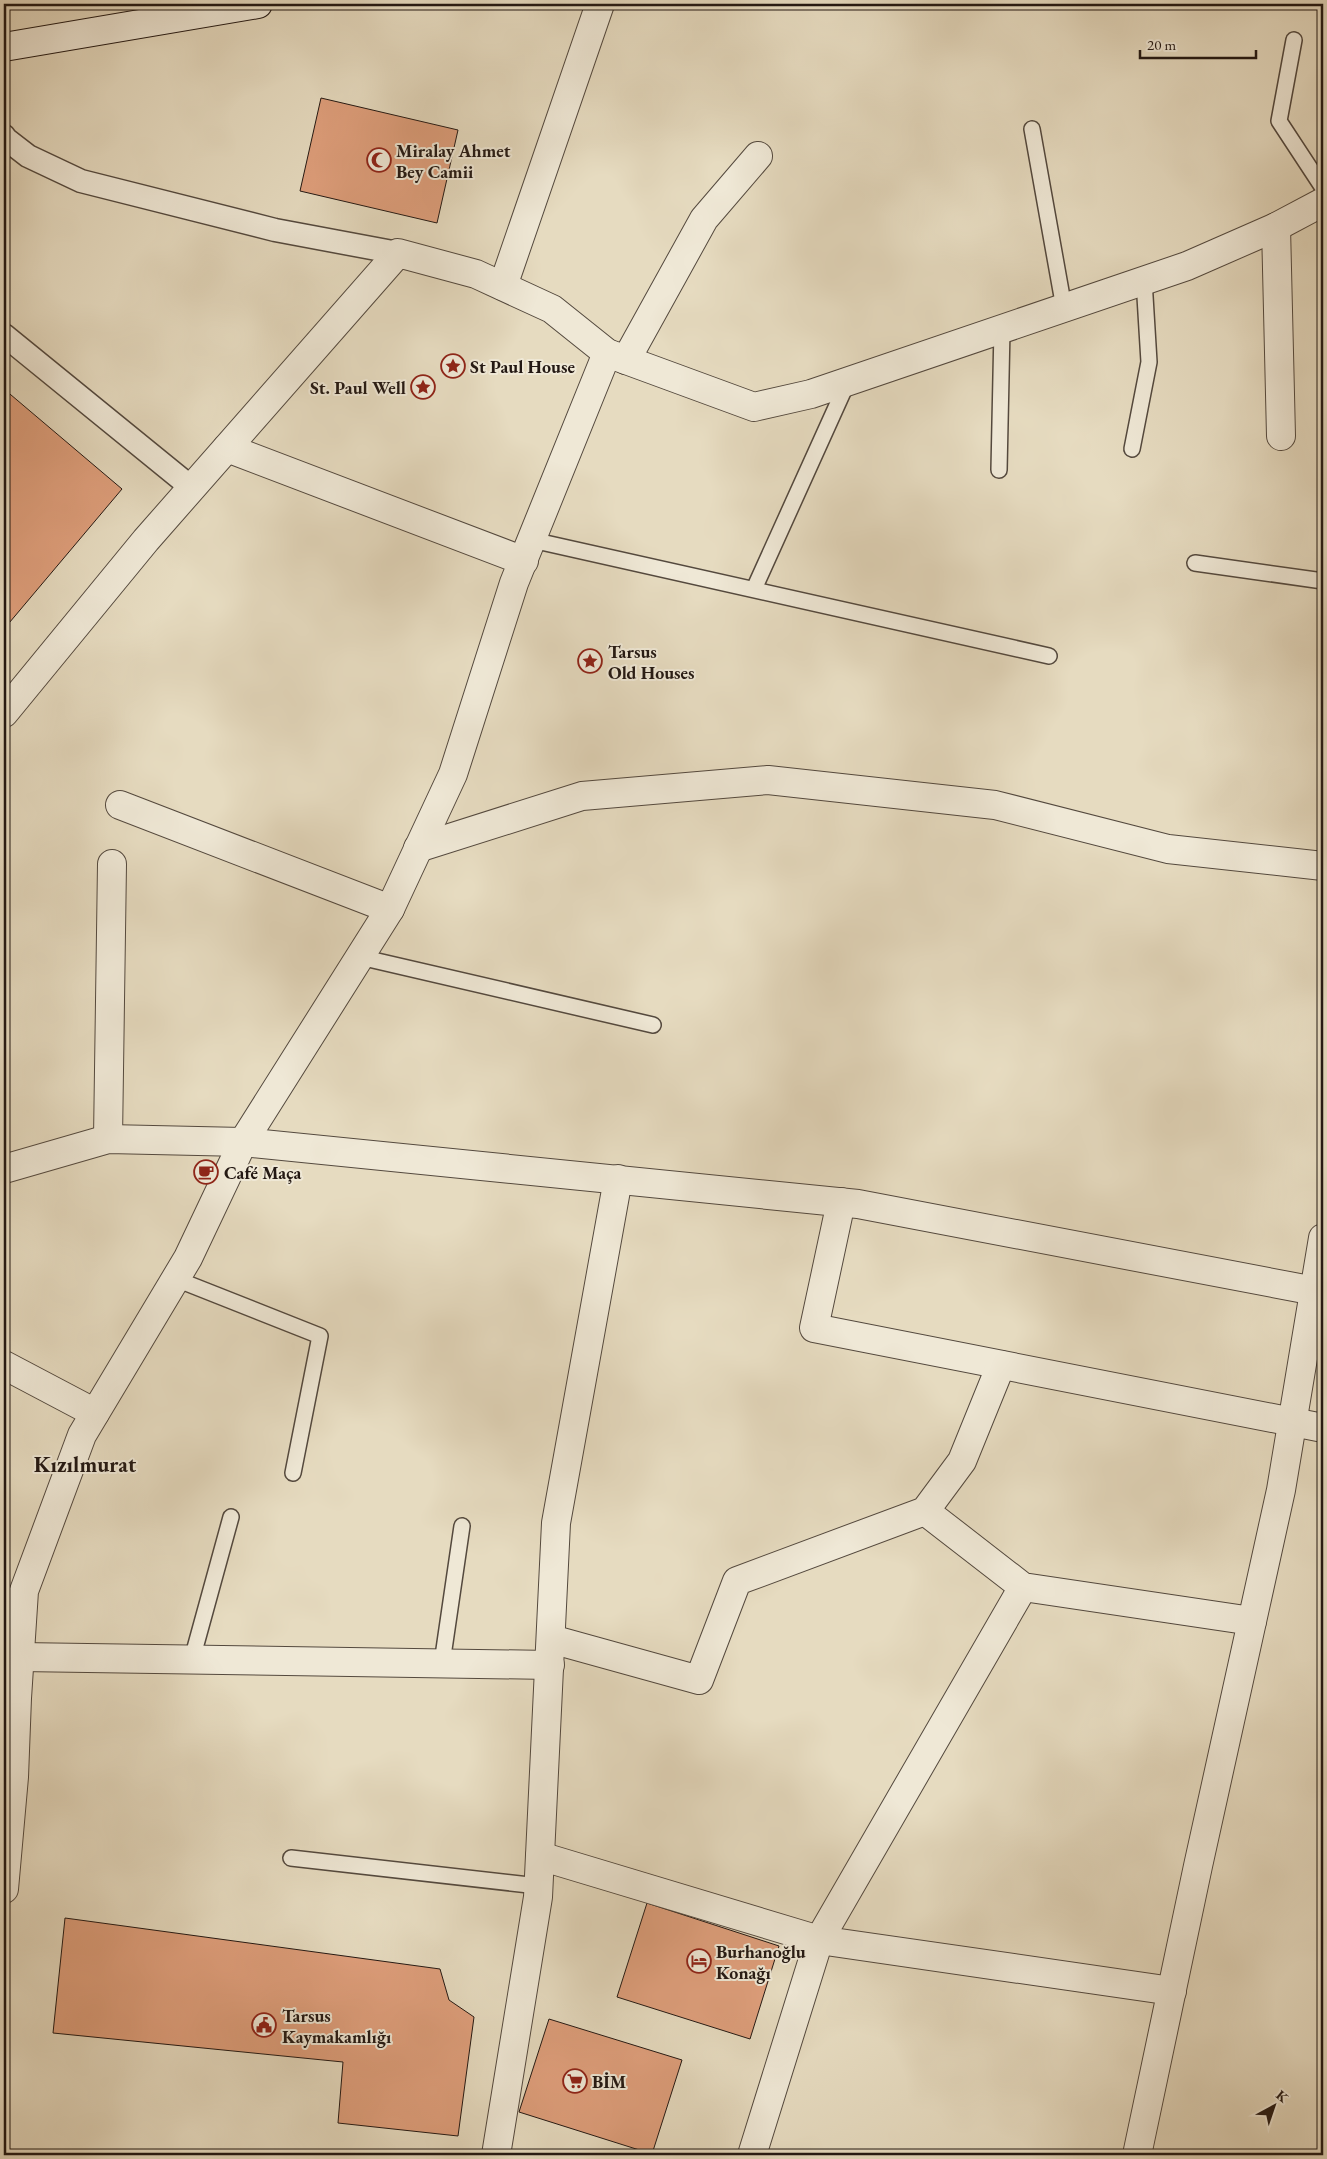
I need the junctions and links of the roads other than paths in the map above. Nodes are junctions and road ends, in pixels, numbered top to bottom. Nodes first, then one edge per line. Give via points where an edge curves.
1 (258, 4) edge
2 (600, 4) edge
3 (1294, 40) dead end
4 (4, 47) edge
5 (1032, 129) dead end
6 (4, 136) edge
7 (758, 156) dead end
8 (1323, 188) edge
9 (1323, 202) edge
10 (1276, 227) junction
11 (398, 253) junction
12 (1144, 280) junction
13 (503, 286) junction
14 (1064, 308) junction
15 (1002, 329) junction
16 (4, 335) edge
17 (617, 356) junction
18 (848, 381) junction
19 (1281, 436) dead end
20 (227, 448) junction
21 (1132, 449) dead end
22 (999, 470) dead end
23 (192, 488) junction
24 (528, 551) junction
25 (1195, 562) dead end
26 (1323, 581) edge
27 (754, 589) junction
28 (1049, 656) dead end
29 (4, 713) edge
30 (120, 805) dead end
31 (418, 848) junction
32 (112, 864) dead end
33 (1323, 866) edge
34 (390, 909) junction
35 (360, 957) junction
36 (653, 1025) dead end
37 (108, 1139) junction
38 (243, 1142) junction
39 (4, 1168) edge
40 (618, 1179) junction
41 (840, 1202) junction
42 (1323, 1238) edge
43 (176, 1279) junction
44 (1315, 1291) junction
45 (4, 1365) edge
46 (1001, 1365) junction
47 (95, 1413) junction
48 (1292, 1422) junction
49 (1323, 1428) edge
50 (293, 1473) dead end
51 (925, 1511) junction
52 (230, 1517) dead end
53 (462, 1526) dead end
54 (1023, 1587) junction
55 (14, 1594) edge
56 (1252, 1621) junction
57 (550, 1652) junction
58 (20, 1657) junction
59 (192, 1659) junction
60 (442, 1663) junction
61 (9, 1775) edge
62 (540, 1856) junction
63 (291, 1858) dead end
64 (538, 1886) junction
65 (4, 1889) edge
66 (819, 1940) junction
67 (1172, 1990) junction
68 (496, 2155) edge
69 (752, 2155) edge
70 (1137, 2155) edge

1 - 4 street
2 - 13 street
3 - 8 lane via 1279,122
5 - 14 lane
6 - 11 street via 28,156 81,180 275,230
7 - 17 street via 704,219
9 - 10 street
10 - 12 street via 1187,266
10 - 19 street
11 - 13 street via 476,274
11 - 20 street
12 - 14 street
12 - 21 lane via 1149,362
13 - 17 street via 552,309
14 - 15 street
15 - 18 street
15 - 22 lane
16 - 23 street
17 - 18 street via 754,407 811,394
17 - 24 street
18 - 27 lane
20 - 23 street
20 - 24 street
23 - 29 street
24 - 27 lane
24 - 31 street via 514,584 453,774
25 - 26 lane
27 - 28 lane
30 - 34 street
31 - 33 street via 582,796 768,780 995,805 1168,849
31 - 34 street
32 - 37 street
34 - 35 street
35 - 36 lane
35 - 38 street
37 - 38 street
37 - 39 street
38 - 40 street
38 - 43 street
40 - 41 street
40 - 57 street via 556,1523
41 - 44 street
41 - 46 street via 814,1328
42 - 44 street
43 - 47 street
43 - 50 lane via 320,1336
44 - 48 street
45 - 47 street
46 - 48 street
46 - 51 street via 962,1461
47 - 55 street via 82,1435
48 - 49 street
48 - 56 street
51 - 54 street
51 - 57 street via 737,1581 699,1680
52 - 59 lane
53 - 60 lane
54 - 56 street
54 - 66 street
55 - 58 street
56 - 67 street
57 - 60 street
57 - 62 street
58 - 59 street
58 - 61 street
59 - 60 street
61 - 65 street
62 - 64 street
62 - 66 street
63 - 64 lane
64 - 68 street
66 - 67 street
66 - 69 street
67 - 70 street

